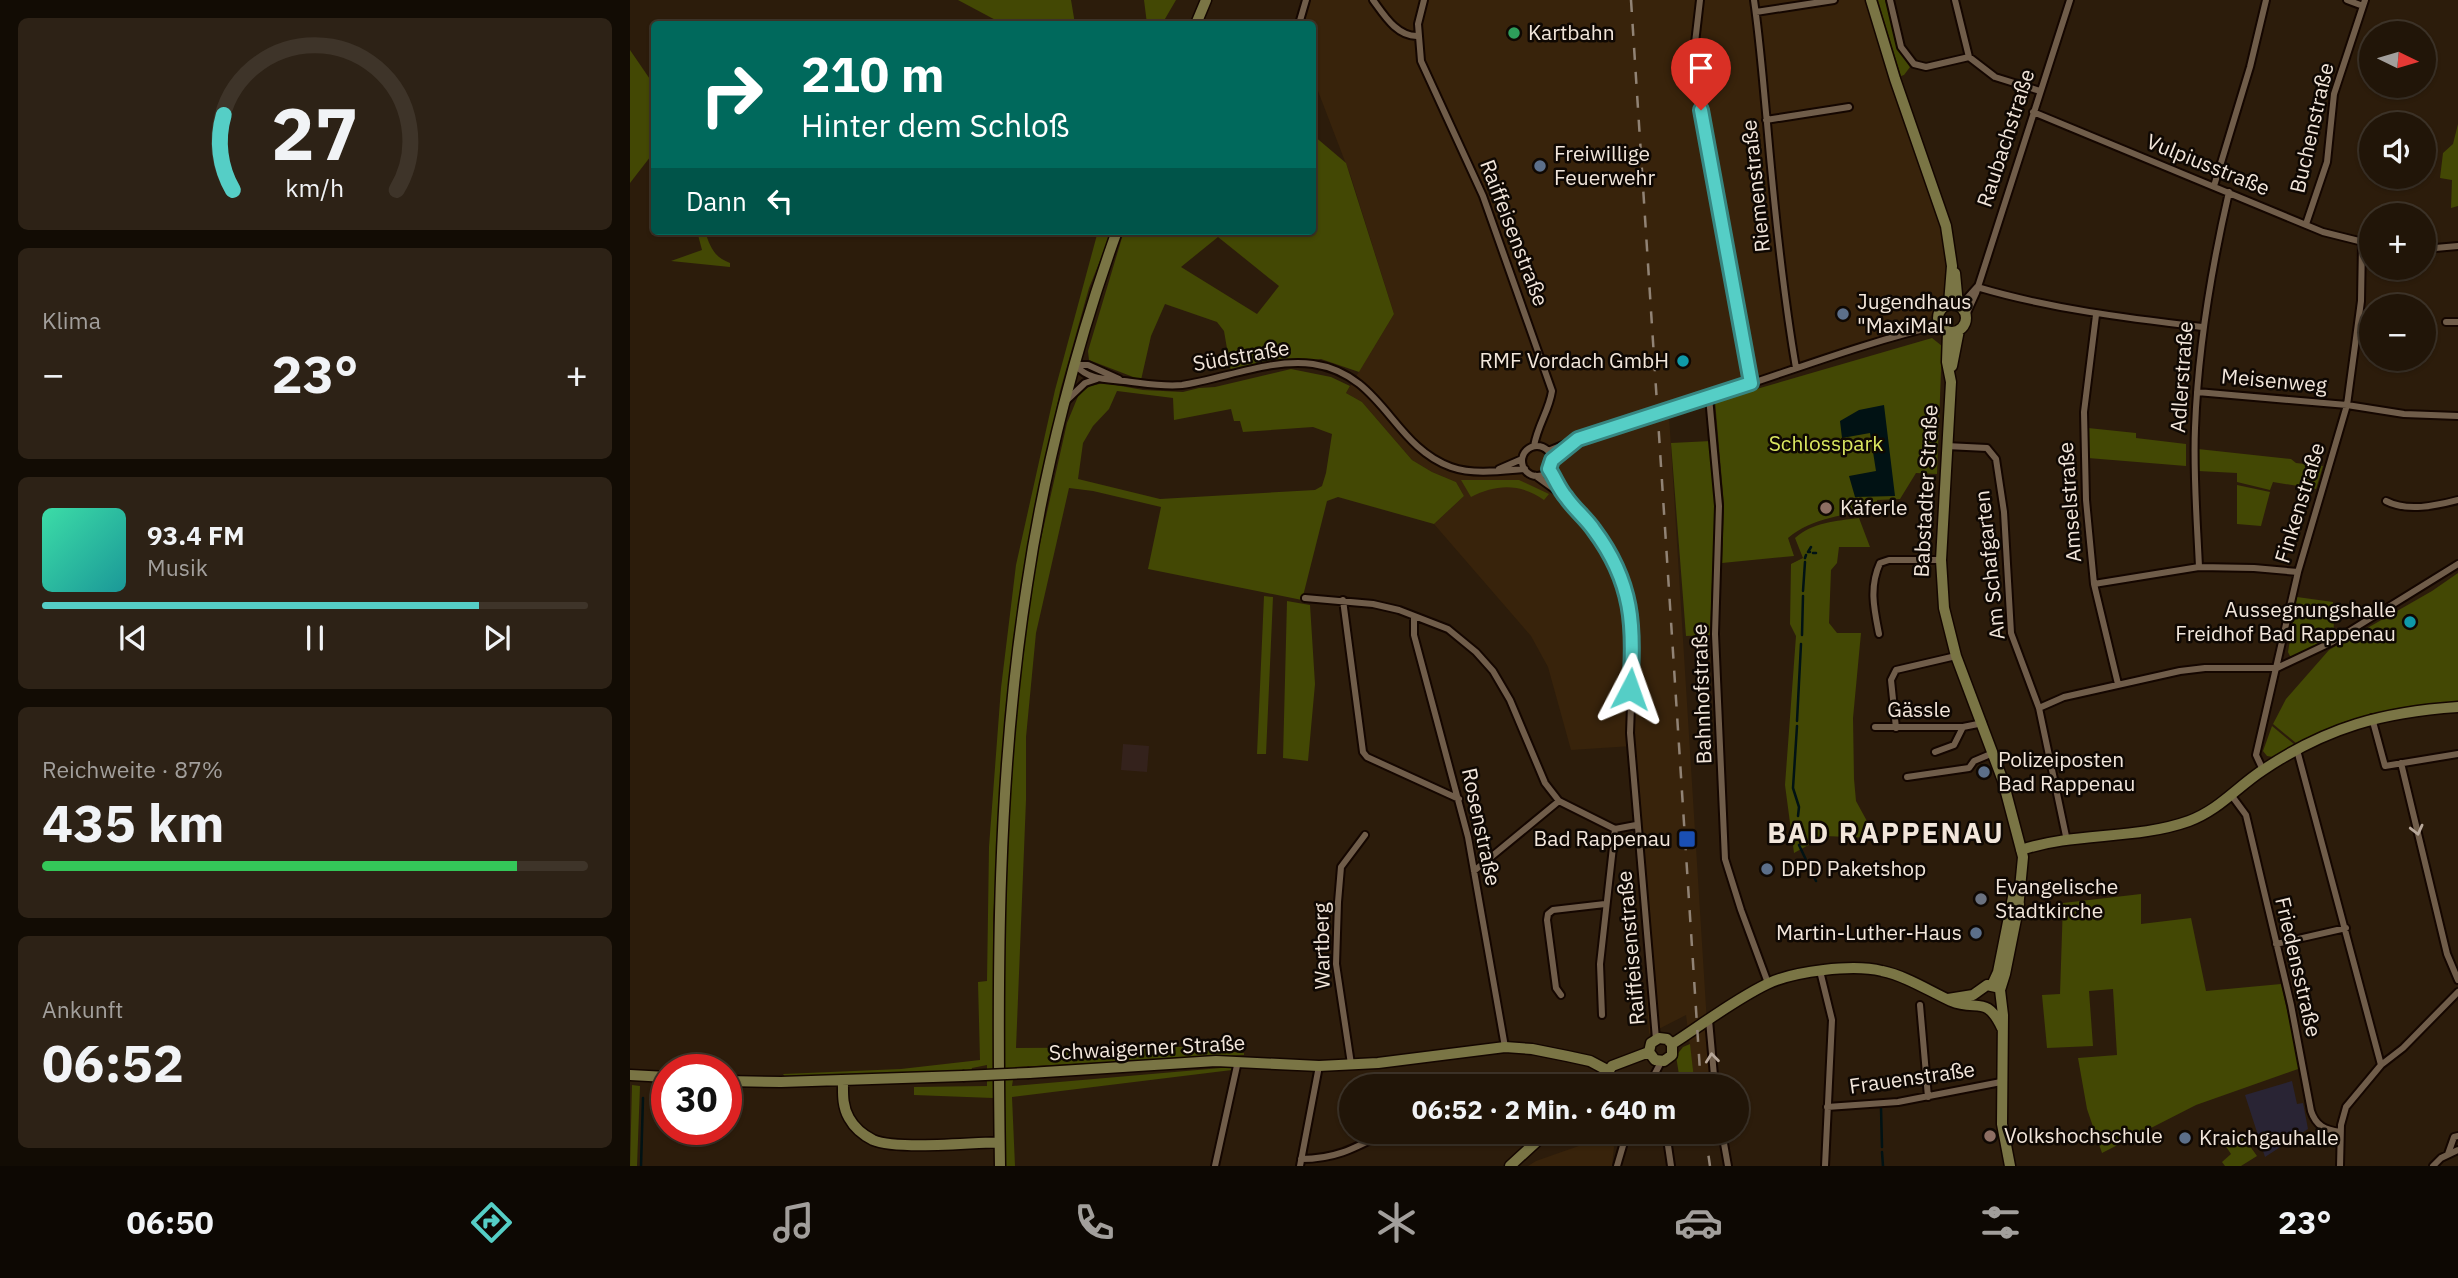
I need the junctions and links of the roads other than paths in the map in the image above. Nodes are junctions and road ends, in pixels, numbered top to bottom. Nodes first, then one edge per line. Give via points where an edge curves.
1 (1206, 0) edge
2 (1306, 0) edge
3 (1373, 0) edge
4 (1424, 0) edge
5 (1700, 0) edge
6 (1754, 0) edge
7 (1834, 0) edge
8 (1871, 0) edge
9 (1890, 0) edge
10 (1955, 0) edge
11 (2070, 0) edge
12 (2266, 0) edge
13 (2347, 0) edge
14 (2364, 3) edge
15 (1756, 12) junction
16 (1197, 21) edge
17 (1300, 21) edge
18 (1418, 36) junction
19 (1969, 57) junction
20 (2039, 91) junction
21 (1849, 107) dead end
22 (2034, 112) junction
23 (1766, 120) junction
24 (2214, 186) junction
25 (2229, 192) junction
26 (2306, 224) junction
27 (1116, 235) edge
28 (2359, 242) edge
29 (2458, 246) edge
30 (2436, 248) edge
31 (2361, 280) edge
32 (1977, 287) junction
33 (1956, 305) junction
34 (1966, 315) junction
35 (2096, 315) junction
36 (2446, 322) dead end
37 (2458, 322) edge
38 (2202, 327) junction
39 (1949, 329) junction
40 (1080, 346) junction
41 (1075, 365) junction
42 (1088, 365) junction
43 (1796, 368) junction
44 (1097, 379) junction
45 (1124, 381) junction
46 (1751, 383) junction
47 (2197, 392) junction
48 (1709, 397) junction
49 (1066, 401) junction
50 (2347, 405) junction
51 (2458, 416) edge
52 (1578, 439) junction
53 (1534, 446) junction
54 (1946, 446) junction
55 (1548, 451) junction
56 (1522, 459) junction
57 (1552, 460) junction
58 (1525, 469) junction
59 (1549, 469) junction
60 (1494, 471) junction
61 (1536, 476) junction
62 (1565, 497) junction
63 (2458, 500) edge
64 (2386, 501) dead end
65 (1941, 560) junction
66 (2458, 564) edge
67 (2199, 567) junction
68 (2298, 572) junction
69 (2094, 584) junction
70 (1305, 598) dead end
71 (1343, 600) junction
72 (1414, 616) junction
73 (1879, 634) dead end
74 (1956, 656) junction
75 (2277, 668) junction
76 (2118, 684) junction
77 (2458, 707) edge
78 (2039, 708) junction
79 (2372, 718) junction
80 (1983, 723) junction
81 (1875, 727) dead end
82 (1896, 727) junction
83 (1963, 727) junction
84 (2297, 750) junction
85 (1935, 752) dead end
86 (1993, 753) junction
87 (2458, 754) edge
88 (2401, 764) junction
89 (2263, 770) junction
90 (1907, 777) dead end
91 (2232, 796) junction
92 (1459, 799) junction
93 (1559, 801) junction
94 (1636, 825) junction
95 (1615, 829) junction
96 (1364, 835) dead end
97 (2067, 841) junction
98 (2041, 846) junction
99 (2021, 850) junction
100 (1474, 871) junction
101 (1605, 904) junction
102 (2018, 909) junction
103 (2012, 921) junction
104 (2346, 928) junction
105 (2276, 944) junction
106 (1820, 971) junction
107 (2458, 980) edge
108 (1768, 983) junction
109 (1996, 988) junction
110 (1979, 992) junction
111 (2458, 992) edge
112 (1560, 995) dead end
113 (1947, 999) junction
114 (2000, 1002) junction
115 (1920, 1005) dead end
116 (1985, 1006) junction
117 (1602, 1015) dead end
118 (1709, 1020) junction
119 (2002, 1028) junction
120 (1656, 1039) junction
121 (1672, 1044) junction
122 (1504, 1047) junction
123 (1649, 1052) junction
124 (1238, 1062) junction
125 (1661, 1062) junction
126 (1351, 1065) junction
127 (2381, 1065) junction
128 (1319, 1066) junction
129 (1607, 1070) junction
130 (1605, 1074) edge
131 (1655, 1074) edge
132 (1714, 1074) edge
133 (630, 1075) edge
134 (651, 1076) edge
135 (843, 1080) junction
136 (742, 1081) edge
137 (2001, 1082) junction
138 (1928, 1097) junction
139 (1827, 1107) junction
140 (2340, 1132) junction
141 (2458, 1136) edge
142 (999, 1142) junction
143 (1364, 1144) edge
144 (1534, 1144) edge
145 (1623, 1144) edge
146 (1668, 1144) edge
147 (1724, 1144) edge
148 (2458, 1150) edge
149 (2448, 1154) junction
150 (1301, 1163) edge
151 (1000, 1166) edge
152 (1215, 1166) edge
153 (1510, 1166) edge
154 (1617, 1166) edge
155 (1671, 1166) edge
156 (1728, 1166) edge
157 (1825, 1166) edge
158 (2010, 1166) edge
159 (2340, 1166) edge
160 (2433, 1166) edge

1 - 16 street
2 - 17 street
3 - 18 street via 1398,30
4 - 18 street, Raiffeisenstraße
5 - 46 street via 1695,43 1701,110
6 - 15 street, Riemenstraße
7 - 15 street
8 - 33 street, Babstadter Straße via 1942,213
9 - 19 street via 1901,47 1913,64 1926,67
10 - 19 street
11 - 20 street, Raubachstraße
12 - 24 street
13 - 14 street
14 - 26 street, Buchenstraße via 2334,94 2327,162
15 - 23 street, Riemenstraße
18 - 53 street, Raiffeisenstraße via 1427,77 1483,196 1552,390
19 - 20 street via 1995,77
20 - 22 street, Raubachstraße
21 - 23 street
22 - 24 street, Vulpiusstraße
22 - 32 street, Raubachstraße
23 - 43 street, Riemenstraße
24 - 25 street, Vulpiusstraße
25 - 26 street, Vulpiusstraße
25 - 38 street, Adlerstraße
26 - 28 street, Vulpiusstraße
27 - 40 street
29 - 30 street
31 - 50 street, Finkenstraße
32 - 33 street, Raubachstraße
32 - 34 street, Raubachstraße
32 - 35 street
33 - 34 street
33 - 39 street, Babstadter Straße via 1942,307 1938,314
34 - 39 street, Babstadter Straße via 1965,324
35 - 38 street
35 - 69 street, Amselstraße via 2083,438
36 - 37 street
38 - 47 street, Adlerstraße
39 - 43 street via 1906,333
39 - 54 street, Babstadter Straße
40 - 41 street
40 - 42 street
41 - 42 street, Südstraße
41 - 44 street, Südstraße
41 - 49 street
42 - 45 street, Südstraße
43 - 46 street
44 - 45 street, Südstraße
44 - 49 street via 1085,383
45 - 60 street, Südstraße via 1180,385 1269,367 1314,364 1360,384 1406,435 1437,460 1452,467
46 - 48 street
47 - 50 street, Meisenweg
47 - 67 street, Adlerstraße via 2194,461
48 - 52 street
48 - 108 street, Bahnhofstraße via 1719,506 1715,634 1725,859
49 - 142 street via 1027,584 1011,719 999,919
50 - 51 street, Meisenweg
50 - 68 street, Finkenstraße
52 - 55 street
52 - 57 street
53 - 55 street
53 - 56 street, Raiffeisenstraße
54 - 65 street, Babstadter Straße
54 - 78 street, Am Schafgarten via 1987,448 1996,459 2011,634
55 - 57 street
56 - 58 street
56 - 60 street, Südstraße
57 - 59 street
58 - 60 street, Südstraße
58 - 61 street, Raiffeisenstraße
59 - 61 street
59 - 62 street, Raiffeisenstraße
61 - 62 street, Raiffeisenstraße
62 - 94 street, Raiffeisenstraße via 1614,562 1632,615 1629,707
63 - 64 street via 2399,508
65 - 73 street via 1880,563 1873,577
65 - 74 street, Babstadter Straße via 1944,608
66 - 75 street via 2332,642
67 - 68 street
67 - 69 street
68 - 75 street, Finkenstraße
69 - 76 street, Amselstraße
70 - 71 street
71 - 72 street
71 - 92 street via 1363,752
72 - 92 street, Rosenstraße via 1414,635
72 - 93 street via 1448,629 1493,671 1545,783
74 - 80 street, Babstadter Straße
74 - 82 street via 1896,670 1891,680
75 - 76 street via 2205,668
75 - 89 street, Finkenstraße via 2256,755
76 - 78 street
77 - 79 street
78 - 97 street, Am Schafgarten
79 - 84 street
79 - 88 street via 2385,766
80 - 83 street, Gässle
80 - 86 street, Babstadter Straße
81 - 82 street, Gässle
82 - 83 street, Gässle
83 - 85 street, Gässle via 1954,745
84 - 89 street
84 - 104 street
86 - 90 street via 1969,768
86 - 99 street, Babstadter Straße
87 - 88 street
88 -> 107 street via 2447,954
89 - 91 street
91 - 97 street via 2186,822
91 - 105 street, Friedensstraße via 2246,815
92 - 100 street, Rosenstraße
93 - 95 street
93 - 100 street
94 - 95 street
94 - 120 street, Raiffeisenstraße
95 - 101 street
96 - 126 street, Wartberg via 1341,867 1338,902 1336,964
97 - 98 street
98 - 99 street
98 - 102 street via 2030,860
99 - 102 street
99 - 103 street
100 - 122 street, Rosenstraße
101 - 112 street via 1548,914
101 - 117 street
102 - 103 street
103 - 109 street
104 - 105 street
104 - 127 street
105 - 140 street, Friedensstraße via 2314,1120
106 - 108 street
106 - 113 street via 1885,971
106 - 139 street via 1832,1020
108 - 118 street
109 - 110 street via 1987,985
109 - 114 street
110 - 113 street
110 - 116 street
111 - 127 street
113 - 116 street
114 - 116 street via 1996,1007
114 - 119 street
115 - 138 street
116 - 119 street
118 - 121 street
132 -> 118 street
119 - 137 street
120 - 121 street
120 - 123 street
121 - 125 street via 1672,1055
122 - 126 street, Schwaigerner Straße
122 - 129 street, Schwaigerner Straße via 1590,1061
123 - 125 street
123 - 129 street
124 - 128 street, Schwaigerner Straße
124 - 135 street, Schwaigerner Straße, bridge
124 - 152 street
125 - 131 street
126 - 128 street, Schwaigerner Straße
127 - 140 street via 2346,1107
128 - 150 street
129 - 130 street
133 - 134 street
135 - 136 street, Schwaigerner Straße
135 - 142 street via 848,1116 857,1130 874,1140 892,1145
137 - 138 street, Frauenstraße
137 - 158 street
138 - 139 street, Frauenstraße
139 - 157 street
140 - 159 street
141 - 149 street
142 - 151 street
143 - 150 street via 1347,1153
144 - 153 street
145 - 154 street
146 - 155 street
147 - 156 street
148 - 149 street
149 - 160 street

